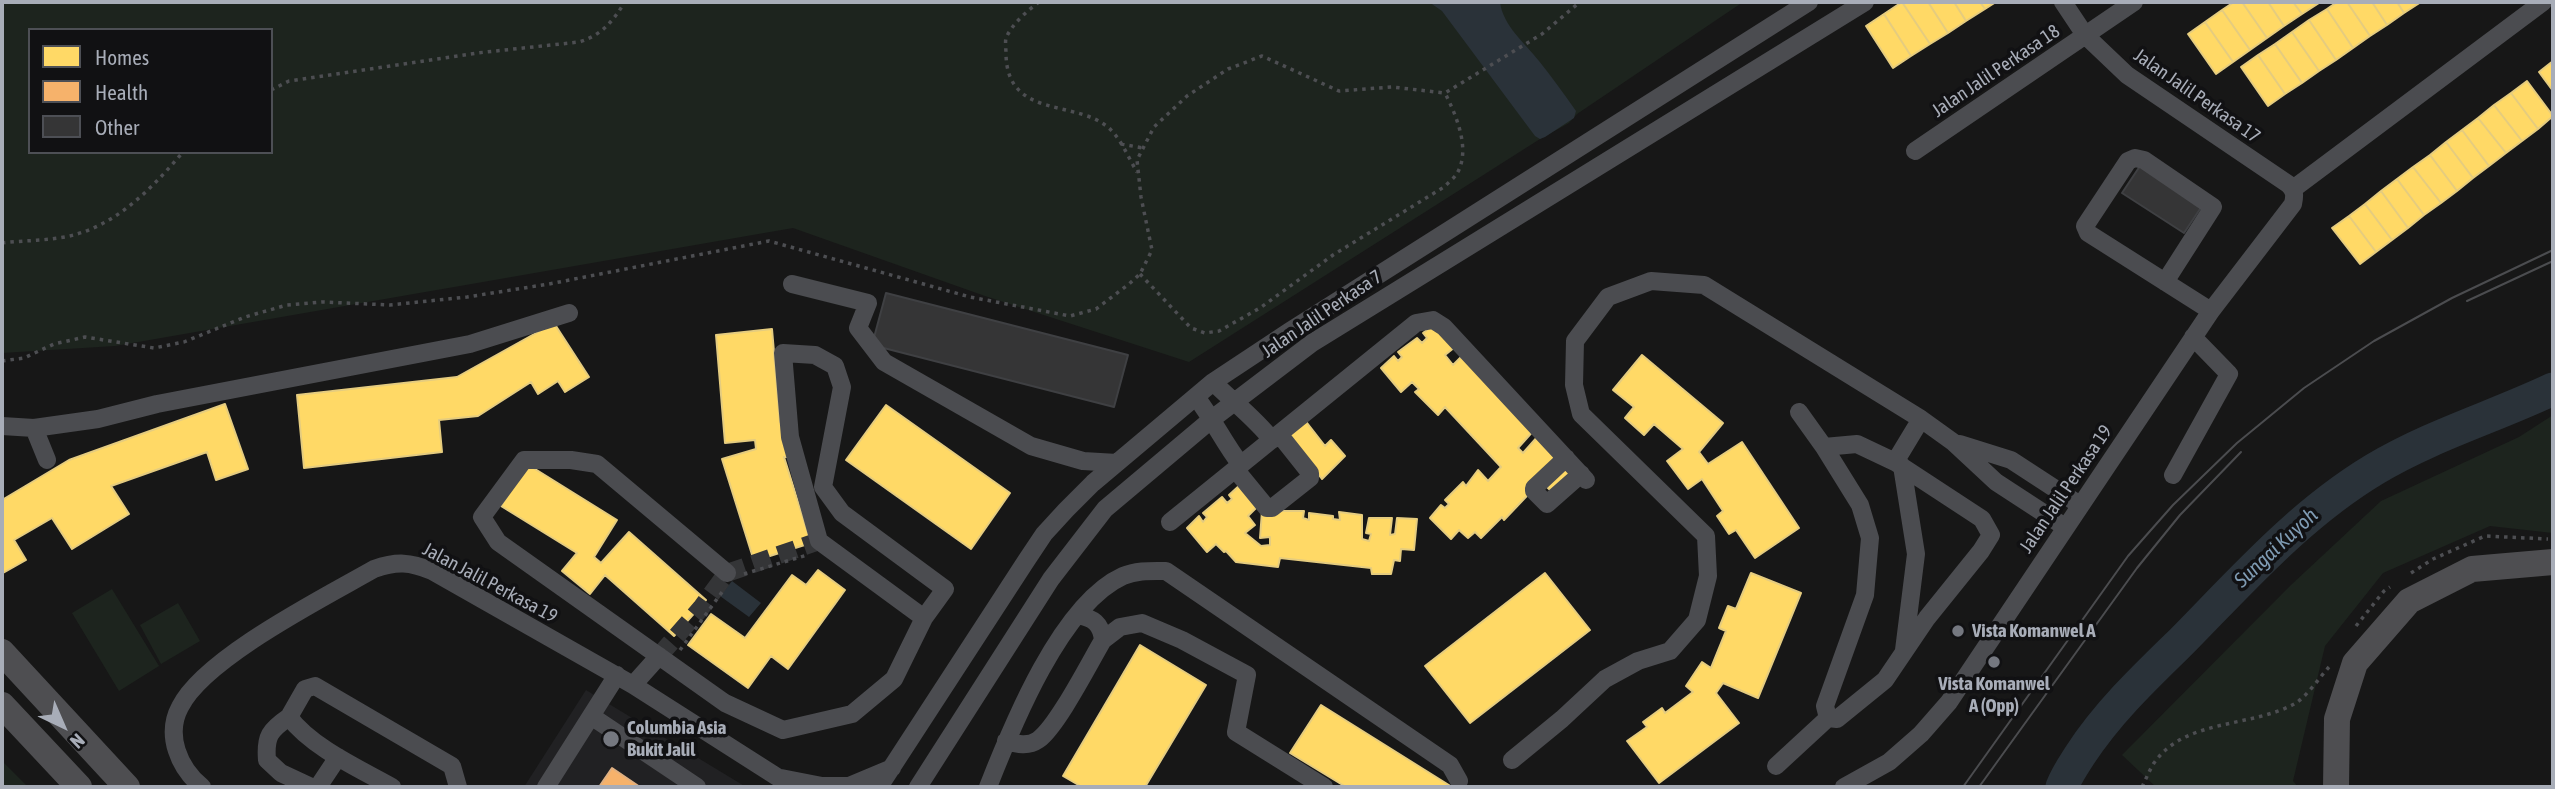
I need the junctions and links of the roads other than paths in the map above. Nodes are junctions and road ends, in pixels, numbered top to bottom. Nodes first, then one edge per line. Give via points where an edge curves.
1 (1809, 2) edge
2 (1864, 2) edge
3 (2063, 2) edge
4 (2134, 2) edge
5 (2543, 2) edge
6 (2085, 35) junction
7 (1915, 151) dead end
8 (2291, 187) junction
9 (2165, 282) junction
10 (792, 284) dead end
11 (2211, 311) junction
12 (569, 313) dead end
13 (2193, 337) junction
14 (1213, 382) junction
15 (1196, 397) junction
16 (1233, 402) junction
17 (1799, 412) dead end
18 (1212, 419) junction
19 (1921, 419) junction
20 (2, 426) edge
21 (34, 428) junction
22 (1275, 437) junction
23 (1953, 442) junction
24 (1824, 447) junction
25 (1566, 458) junction
26 (47, 460) dead end
27 (1117, 463) junction
28 (1899, 464) junction
29 (1238, 467) junction
30 (2173, 474) dead end
31 (2080, 505) junction
32 (1170, 522) dead end
33 (2065, 527) junction
34 (2553, 562) edge
35 (729, 579) road end
36 (1077, 615) junction
37 (924, 618) junction
38 (1103, 640) junction
39 (2, 652) edge
40 (1904, 653) junction
41 (665, 659) junction
42 (617, 675) junction
43 (633, 685) junction
44 (2, 705) edge
45 (591, 716) junction
46 (289, 717) junction
47 (1828, 718) junction
48 (1006, 741) junction
49 (338, 757) junction
50 (1512, 760) dead end
51 (1776, 766) dead end
52 (892, 768) junction
53 (1459, 781) dead end
54 (779, 782) edge
55 (924, 783) edge
56 (79, 787) edge
57 (127, 787) edge
58 (202, 787) edge
59 (311, 787) edge
60 (318, 787) edge
61 (392, 787) edge
62 (458, 787) edge
63 (546, 787) edge
64 (697, 787) edge
65 (793, 787) edge
66 (879, 787) edge
67 (988, 787) edge
68 (1324, 787) edge
69 (1843, 787) edge
70 (2336, 787) edge

1 - 14 street, Jalan Jalil Perkasa 7
2 - 16 street, Jalan Jalil Perkasa 7 via 1398,288 1312,343
3 - 6 street, Jalan Jalil Perkasa 17
4 - 6 street, Jalan Jalil Perkasa 18
5 - 8 street
6 - 7 street, Jalan Jalil Perkasa 18
6 - 8 street, Jalan Jalil Perkasa 17 via 2127,75
8 - 11 street, Jalan Jalil Perkasa 19 via 2293,204
9 - 9 street via 2213,206 2135,158 2128,161 2085,226 2088,233
9 - 11 street
10 - 27 street via 868,303 858,328 884,362 1031,446 1083,461
11 - 13 street, Jalan Jalil Perkasa 19
12 - 21 street via 470,344
13 - 30 street via 2229,374
13 - 31 street, Jalan Jalil Perkasa 19
14 - 15 street, Jalan Jalil Perkasa 7
14 - 16 street
15 - 18 street
15 - 27 street, Jalan Jalil Perkasa 7
16 - 18 street, Jalan Jalil Perkasa 7
16 - 22 street
17 - 24 street
18 - 29 street
18 - 55 street, Jalan Jalil Perkasa 7 via 1105,509 1051,579
19 - 23 street
19 - 28 street
19 - 50 street via 1704,285 1651,281 1608,297 1576,341 1574,385 1581,414 1706,537 1708,576 1697,621 1670,652 1638,661 1605,678
20 - 21 street
21 - 26 street
22 - 25 street via 1416,323 1433,320
22 - 29 street
22 - 29 street via 1310,478 1267,508
23 - 31 street via 2011,460
23 - 33 street via 1996,482
24 - 28 street via 1857,444
24 - 47 street via 1860,505 1870,538 1865,595 1825,706
25 - 25 street via 1583,477 1544,503 1534,488
27 - 52 street, Jalan Jalil Perkasa 7 via 1044,534
28 - 40 street via 1916,554
28 - 40 street via 1982,519 1991,535
29 - 32 street
31 - 33 street, Jalan Jalil Perkasa 19
33 - 69 street, Jalan Jalil Perkasa 19 via 1942,710 1889,762
34 - 70 highway via 2472,569 2409,601 2356,663 2337,719
35 - 41 street via 597,464 524,460 482,517 498,542
36 - 38 street via 1097,621
36 - 48 street via 1040,673
36 - 53 street via 1124,576 1166,571 1450,765
37 - 37 street via 819,541 790,437 783,354 816,355 835,366 842,387 823,487 842,513 945,589
37 - 41 street via 894,680 852,714 782,730 725,704
38 - 48 street via 1037,741 1021,745
38 - 68 street via 1120,626 1142,623 1247,675 1236,733
39 - 57 highway
40 - 47 street via 1885,680 1858,704 1837,719
41 - 43 street
42 - 43 street, Jalan Jalil Perkasa 19
42 - 45 street
42 - 58 street, Jalan Jalil Perkasa 19 via 432,571 394,562 257,637 189,694 174,725 175,746 182,764
43 - 54 street, Jalan Jalil Perkasa 19
44 - 56 highway
45 - 63 street
45 - 64 street
46 - 49 street
46 - 59 street via 274,727 265,743 267,760 281,773
46 - 62 street via 304,689 315,686 452,766
47 - 51 street
48 - 67 street
49 - 60 street
49 - 61 street
52 - 54 street via 849,786
52 - 66 street, Jalan Jalil Perkasa 7
54 - 65 street, Jalan Jalil Perkasa 19

